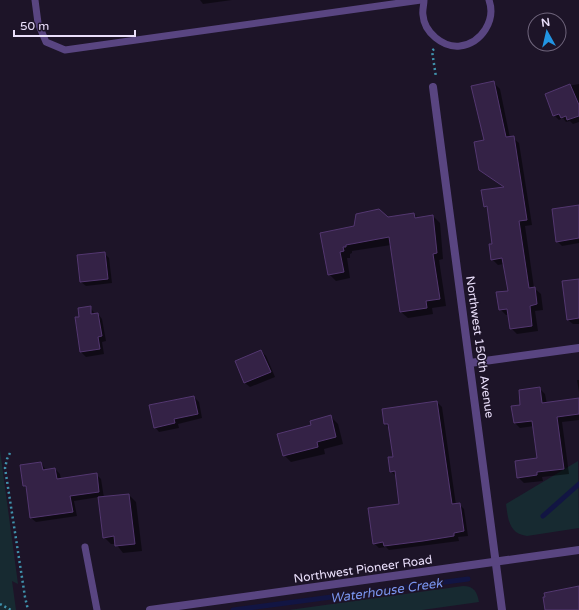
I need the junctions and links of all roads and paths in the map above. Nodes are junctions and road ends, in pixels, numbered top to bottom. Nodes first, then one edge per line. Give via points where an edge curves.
1 (35, 0) edge
2 (423, 0) edge
3 (489, 0) edge
4 (441, 42) junction
5 (433, 87) joint
6 (579, 348) edge
7 (470, 364) junction
8 (10, 453) dead end
9 (85, 547) dead end
10 (579, 550) edge
11 (496, 562) junction
12 (0, 604) edge
13 (11, 610) edge
14 (28, 610) edge
15 (97, 610) edge
16 (150, 610) edge
17 (502, 610) edge

1 - 2 lane via 38,23 46,42 65,50
2 - 4 lane via 423,16 429,31
3 - 4 lane via 492,8 489,25 478,39 460,46
4 - 5 path via 432,51 437,87
5 - 7 street, Northwest 150th Avenue
6 - 7 street
7 - 11 street, Northwest 150th Avenue
8 - 14 path via 6,468
9 - 15 lane
10 - 11 street, Northwest Pioneer Road
11 - 16 street, Northwest Pioneer Road
11 - 17 street, Northwest 150th Avenue
12 - 13 path

